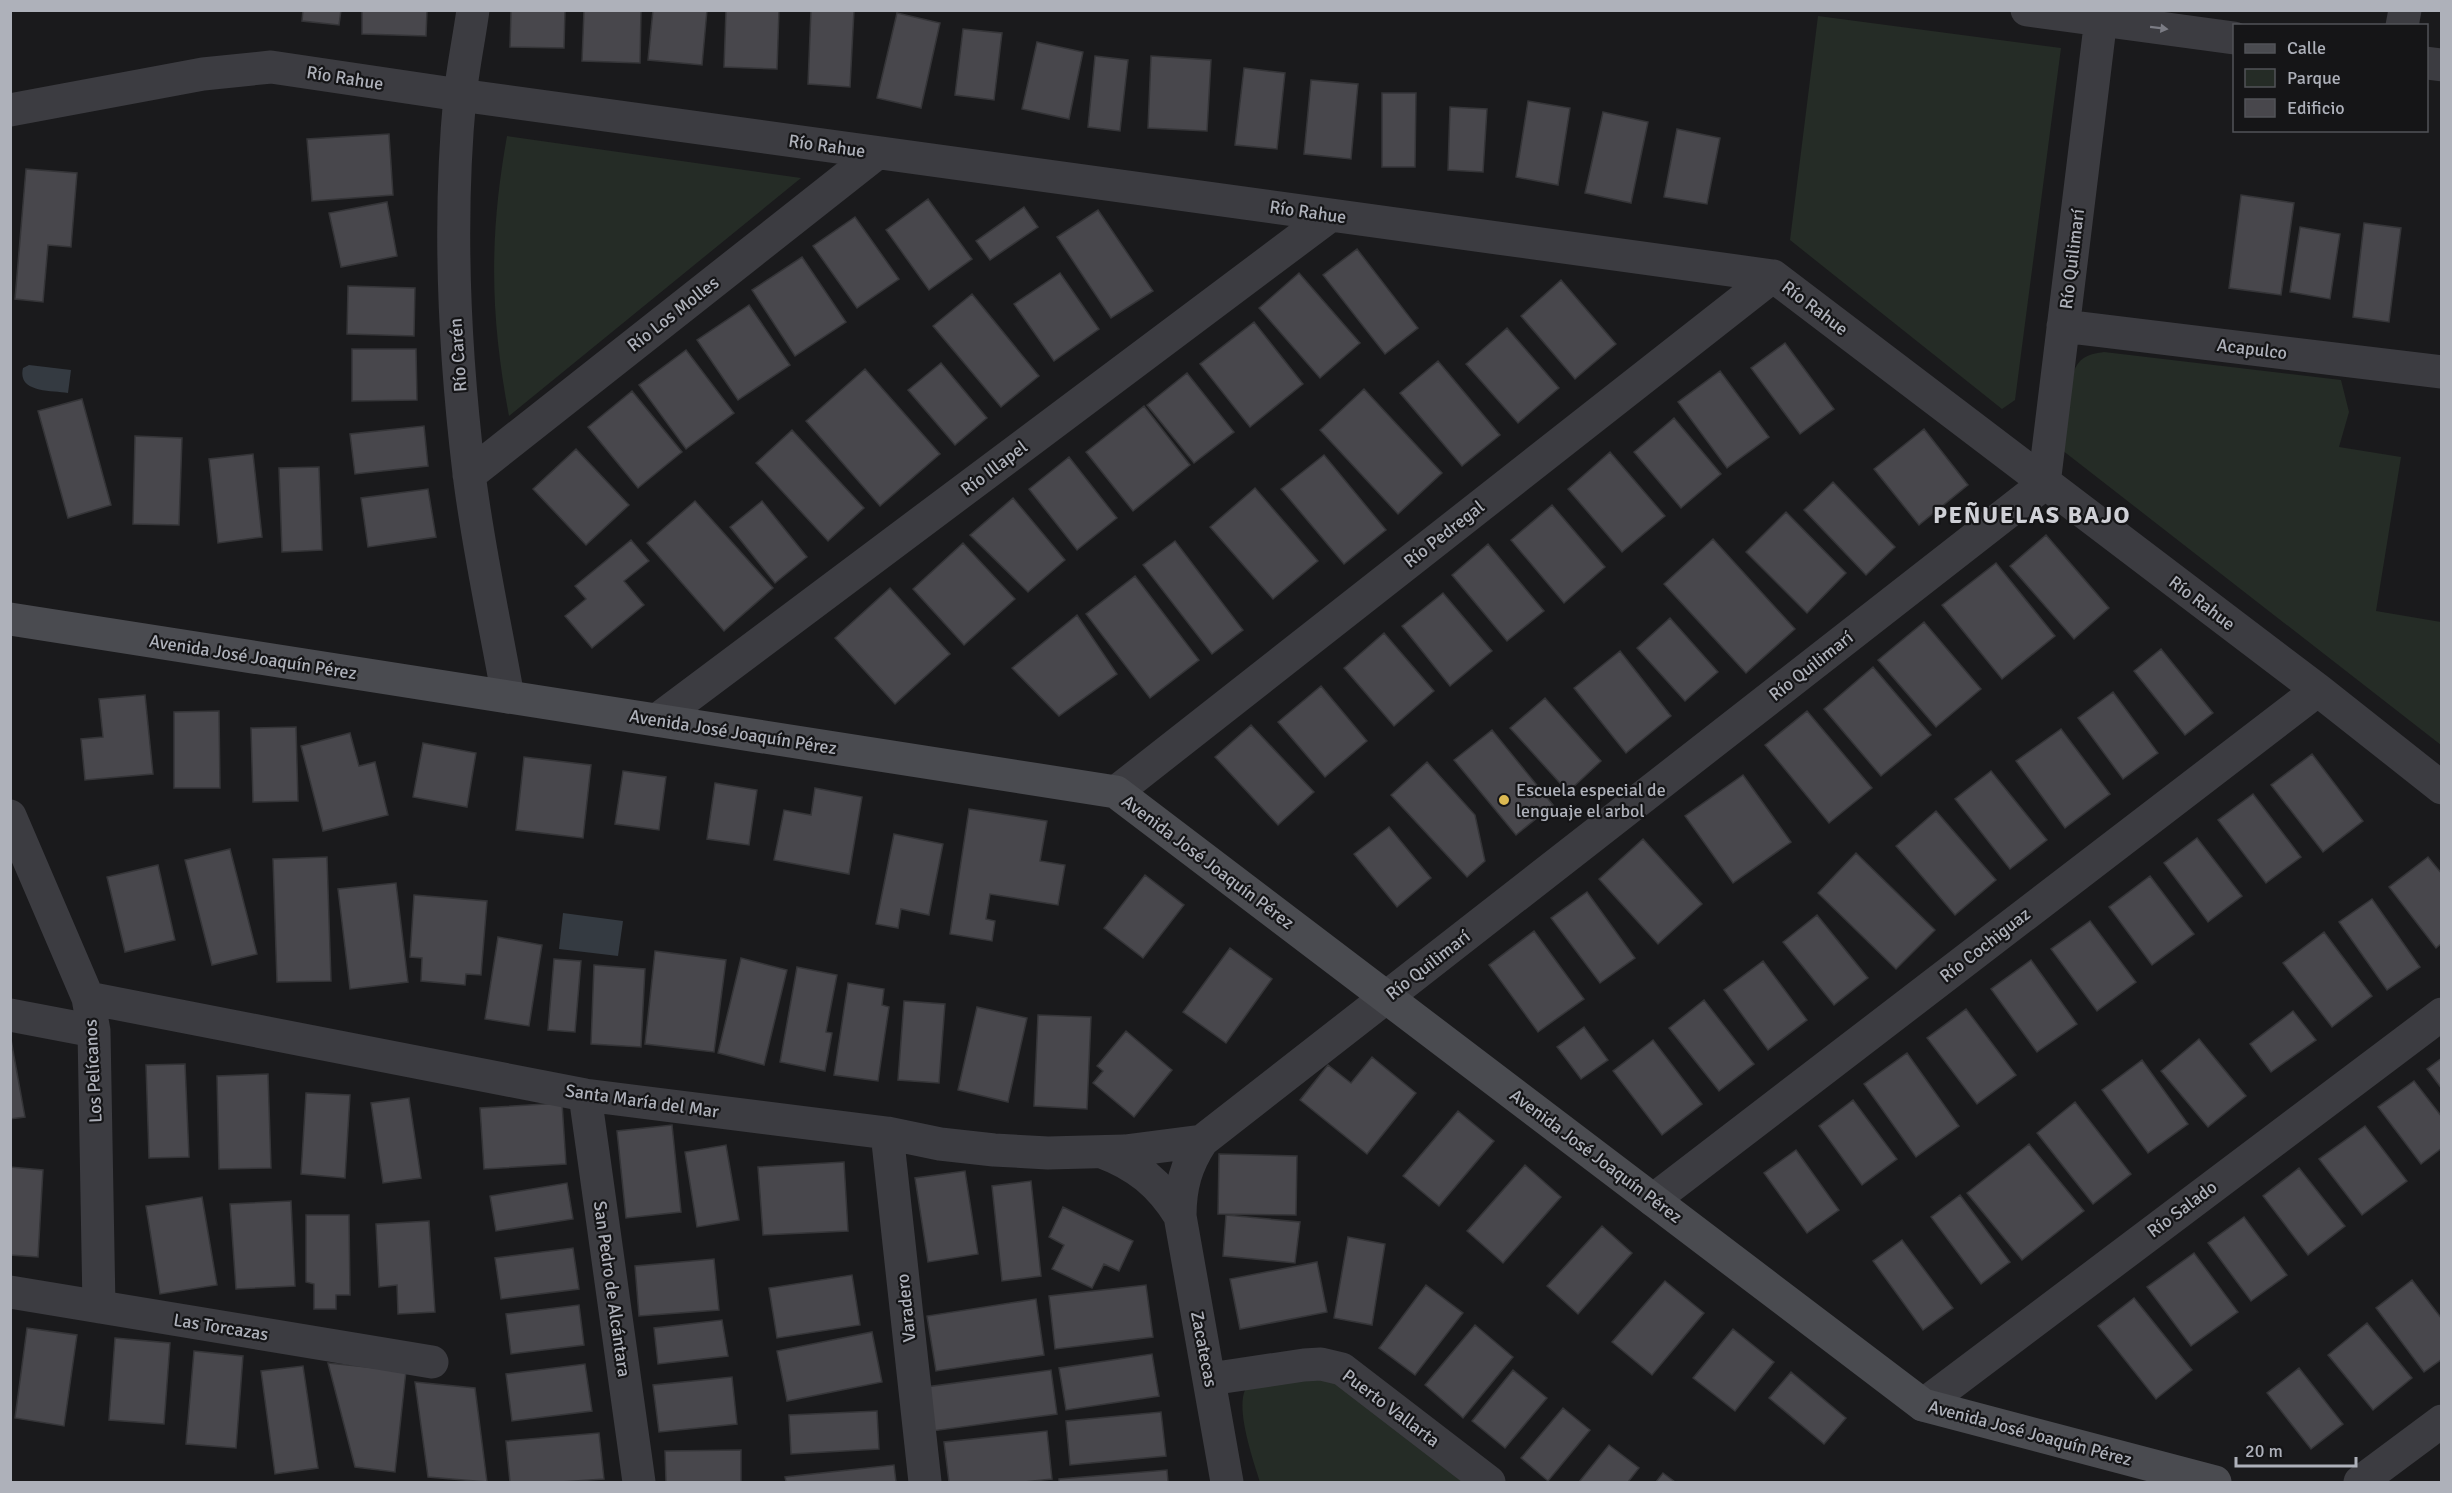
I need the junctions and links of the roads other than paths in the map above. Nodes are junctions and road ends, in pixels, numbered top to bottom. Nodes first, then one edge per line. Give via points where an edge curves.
1 (473, 10) edge
2 (2027, 10) edge
3 (2102, 16) edge
4 (2233, 38) edge
5 (460, 95) junction
6 (10, 110) edge
7 (876, 153) junction
8 (1331, 215) junction
9 (1773, 276) junction
10 (2063, 326) junction
11 (2442, 372) edge
12 (469, 475) junction
13 (2044, 484) junction
14 (10, 619) edge
15 (2318, 690) junction
16 (508, 697) junction
17 (657, 720) junction
18 (2442, 788) edge
19 (1116, 792) junction
20 (10, 816) edge
21 (88, 998) junction
22 (1386, 998) junction
23 (2442, 1014) edge
24 (10, 1015) edge
25 (94, 1030) junction
26 (585, 1095) junction
27 (887, 1133) junction
28 (1202, 1141) junction
29 (1101, 1152) junction
30 (1653, 1200) junction
31 (1180, 1216) junction
32 (10, 1292) edge
33 (99, 1306) junction
34 (432, 1362) dead end
35 (1210, 1379) junction
36 (1923, 1405) junction
37 (2442, 1422) edge
38 (639, 1482) edge
39 (925, 1482) edge
40 (1227, 1482) edge
41 (1489, 1482) edge
42 (2215, 1482) edge
43 (2360, 1482) edge

1 - 5 street, Río Carén
2 - 3 street
3 -> 4 street
3 - 10 street, Río Quilimarí
5 - 6 street, Río Rahue via 271,67 203,74
5 - 7 street, Río Rahue
5 - 12 street, Río Carén via 454,291
7 - 8 street, Río Rahue
7 - 12 street, Río Los Molles
8 - 9 street, Río Rahue
8 - 17 street, Río Illapel
9 - 13 street, Río Rahue
9 - 19 street, Río Pedregal
10 - 11 street, Acapulco
10 - 13 street, Río Quilimarí
12 - 16 street, Río Carén
13 - 15 street, Río Rahue
13 - 22 street, Río Quilimarí
14 - 16 main road, Avenida José Joaquín Pérez
15 - 18 street, Río Rahue
15 - 30 street, Río Cochiguaz
16 - 17 main road, Avenida José Joaquín Pérez
17 - 19 main road, Avenida José Joaquín Pérez
19 - 22 main road, Avenida José Joaquín Pérez
20 - 21 street, Los Pelícanos
21 - 25 street, Los Pelícanos
21 - 26 street, Santa María del Mar
22 - 28 street, Río Quilimarí
22 - 30 main road, Avenida José Joaquín Pérez
23 - 36 street, Río Salado
24 - 25 street
25 - 33 street, Los Pelícanos
26 - 27 street, Santa María del Mar
26 - 38 street, San Pedro de Alcántara
27 - 29 street, Santa María del Mar via 994,1150
27 - 39 street, Varadero
28 - 29 street, Santa María del Mar
28 - 31 street, Zacatecas via 1184,1176
29 - 31 street, Zacatecas via 1153,1180
30 - 36 main road, Avenida José Joaquín Pérez
31 - 35 street, Zacatecas
32 - 33 street, Las Torcazas
33 - 34 street, Las Torcazas
35 - 40 street, Zacatecas
35 - 41 street, Puerto Vallarta via 1321,1364 1342,1369
36 - 42 main road, Avenida José Joaquín Pérez
37 - 43 street

